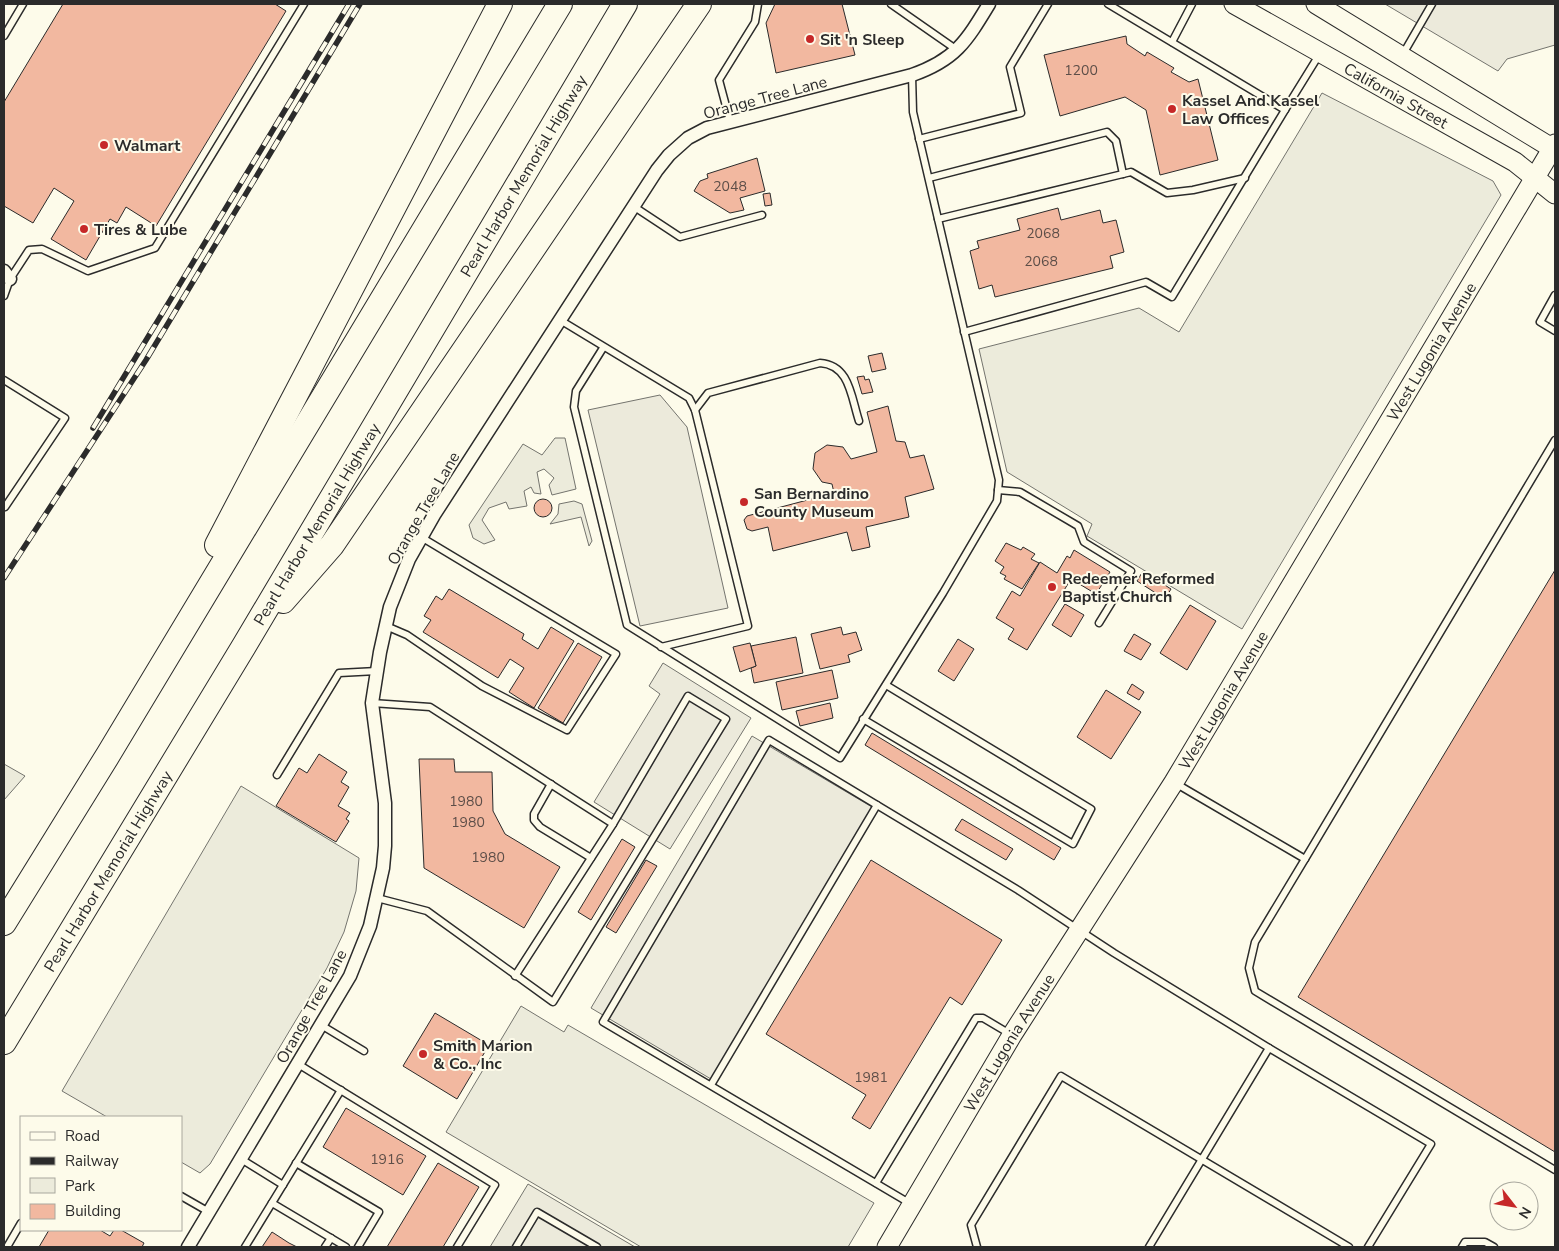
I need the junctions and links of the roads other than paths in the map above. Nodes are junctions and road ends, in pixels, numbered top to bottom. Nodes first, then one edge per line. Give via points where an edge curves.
1 (23, 4) edge
2 (304, 4) edge
3 (500, 4) edge
4 (560, 4) edge
5 (625, 4) edge
6 (699, 4) edge
7 (758, 4) edge
8 (891, 4) edge
9 (989, 4) edge
10 (1048, 4) edge
11 (1108, 4) edge
12 (1192, 4) edge
13 (1234, 4) edge
14 (1316, 4) edge
15 (1432, 4) edge
16 (4, 36) edge
17 (1172, 42) junction
18 (957, 50) junction
19 (1320, 54) junction
20 (1402, 55) junction
21 (912, 75) junction
22 (1285, 110) junction
23 (730, 121) junction
24 (920, 139) junction
25 (1554, 147) edge
26 (1123, 174) junction
27 (929, 178) junction
28 (1245, 178) junction
29 (1535, 178) junction
30 (1555, 194) edge
31 (633, 206) junction
32 (762, 215) dead end
33 (938, 219) junction
34 (7, 275) edge
35 (1555, 295) edge
36 (4, 296) edge
37 (560, 320) junction
38 (1555, 331) edge
39 (964, 332) junction
40 (603, 348) junction
41 (4, 380) edge
42 (696, 410) junction
43 (859, 421) dead end
44 (1555, 440) edge
45 (998, 490) junction
46 (4, 508) edge
47 (421, 537) junction
48 (1099, 624) dead end
49 (386, 626) junction
50 (244, 646) junction
51 (661, 647) junction
52 (377, 671) junction
53 (886, 685) junction
54 (372, 703) junction
55 (863, 719) junction
56 (108, 755) junction
57 (277, 776) dead end
58 (1174, 782) junction
59 (551, 784) junction
60 (877, 805) junction
61 (613, 824) junction
62 (591, 858) junction
63 (1305, 859) junction
64 (377, 898) junction
65 (4, 923) edge
66 (1078, 929) junction
67 (515, 976) junction
68 (321, 1025) junction
69 (1012, 1035) junction
70 (4, 1042) edge
71 (1269, 1048) junction
72 (364, 1051) dead end
73 (298, 1064) junction
74 (711, 1085) junction
75 (341, 1090) junction
76 (241, 1160) junction
77 (1202, 1160) junction
78 (296, 1163) junction
79 (1555, 1170) edge
80 (876, 1183) junction
81 (283, 1185) junction
82 (182, 1197) edge
83 (272, 1203) junction
84 (912, 1205) junction
85 (209, 1212) junction
86 (20, 1225) edge
87 (331, 1238) junction
88 (7, 1247) edge
89 (188, 1247) edge
90 (245, 1247) edge
91 (325, 1247) edge
92 (346, 1247) edge
93 (358, 1247) edge
94 (457, 1247) edge
95 (516, 1247) edge
96 (597, 1247) edge
97 (887, 1247) edge
98 (977, 1247) edge
99 (1150, 1247) edge
100 (1349, 1247) edge
101 (1368, 1247) edge
102 (1462, 1247) edge
103 (1494, 1247) edge

1 - 16 lane
2 - 34 lane via 155,248 88,271 42,249 29,250
3 - 56 highway
4 - 56 highway
5 - 50 highway, Pearl Harbor Memorial Highway
6 - 50 highway via 332,545
7 - 23 lane via 755,22 719,80
8 - 18 lane
9 - 18 street, Orange Tree Lane
10 - 24 lane via 1010,67 1021,113
11 - 17 lane
12 - 17 lane
13 - 19 street, California Street
14 - 20 street
15 - 20 lane
17 - 22 lane
18 - 21 street, Orange Tree Lane via 946,60
19 - 22 lane
19 - 29 street, California Street via 1515,162
20 - 25 street
21 - 23 street, Orange Tree Lane
21 - 24 lane via 913,112
22 - 28 lane
23 - 31 street, Orange Tree Lane via 688,138 669,155
24 - 27 lane
25 - 29 street, West Lugonia Avenue
26 - 27 lane via 1116,141 1107,132
26 - 28 lane via 1131,172 1167,193
26 - 33 lane
27 - 33 lane
28 - 39 lane via 1172,297 1146,282
29 - 30 street, California Street
29 - 58 street, West Lugonia Avenue
31 - 32 lane via 680,237
31 - 37 street, Orange Tree Lane
33 - 39 lane
34 - 36 lane
35 - 38 lane via 1540,322
37 - 40 lane
37 - 47 street, Orange Tree Lane
39 - 45 lane via 999,480
40 - 42 lane via 689,398
40 - 51 lane via 576,392 574,407 627,625
41 - 46 lane via 64,418
42 - 43 lane via 708,393 826,363 840,370 845,377
42 - 51 lane via 748,626
44 - 63 lane
45 - 48 lane via 1020,492 1078,526 1084,542 1131,571
45 - 53 lane via 997,501
47 - 49 street, Orange Tree Lane via 390,607
47 - 49 lane via 616,654 567,730 482,686 407,635
49 - 52 street, Orange Tree Lane
50 - 70 highway, Pearl Harbor Memorial Highway
51 - 55 lane via 840,758
52 - 54 street, Orange Tree Lane
52 - 57 lane via 339,673
53 - 55 lane
53 - 55 lane via 1091,809 1073,844
54 - 59 lane via 430,707
54 - 64 street, Orange Tree Lane via 385,803 383,868
56 - 65 highway
58 - 63 lane
58 - 66 street, West Lugonia Avenue
59 - 61 lane
59 - 62 lane via 534,814 534,820
60 - 66 lane
60 - 74 lane
60 - 74 lane via 769,740 603,1022
61 - 62 lane
61 - 67 lane via 688,696 726,719 553,1002
62 - 67 lane
63 - 79 lane via 1255,942 1249,968 1255,991
64 - 67 lane via 427,911
64 - 68 street, Orange Tree Lane via 370,926 350,976
66 - 69 street, West Lugonia Avenue
66 - 71 lane
68 - 72 lane
68 - 73 street, Orange Tree Lane
69 - 80 lane via 983,1018 976,1018
69 - 84 street, West Lugonia Avenue
71 - 77 lane
71 - 101 lane via 1430,1144
73 - 75 lane
73 - 76 street, Orange Tree Lane
74 - 80 lane
75 - 78 lane
75 - 94 lane via 495,1185
76 - 81 lane
76 - 85 street, Orange Tree Lane
77 - 98 lane via 1061,1076 971,1225
77 - 99 lane
77 - 100 lane
78 - 81 lane
78 - 93 lane via 379,1212
80 - 84 lane
81 - 83 lane
82 - 85 lane
83 - 87 lane
83 - 90 lane
84 - 97 street, West Lugonia Avenue
85 - 89 street, Orange Tree Lane
86 - 88 lane
87 - 91 lane
87 - 92 lane
95 - 96 lane via 537,1212
102 - 103 lane via 1465,1242 1485,1242

